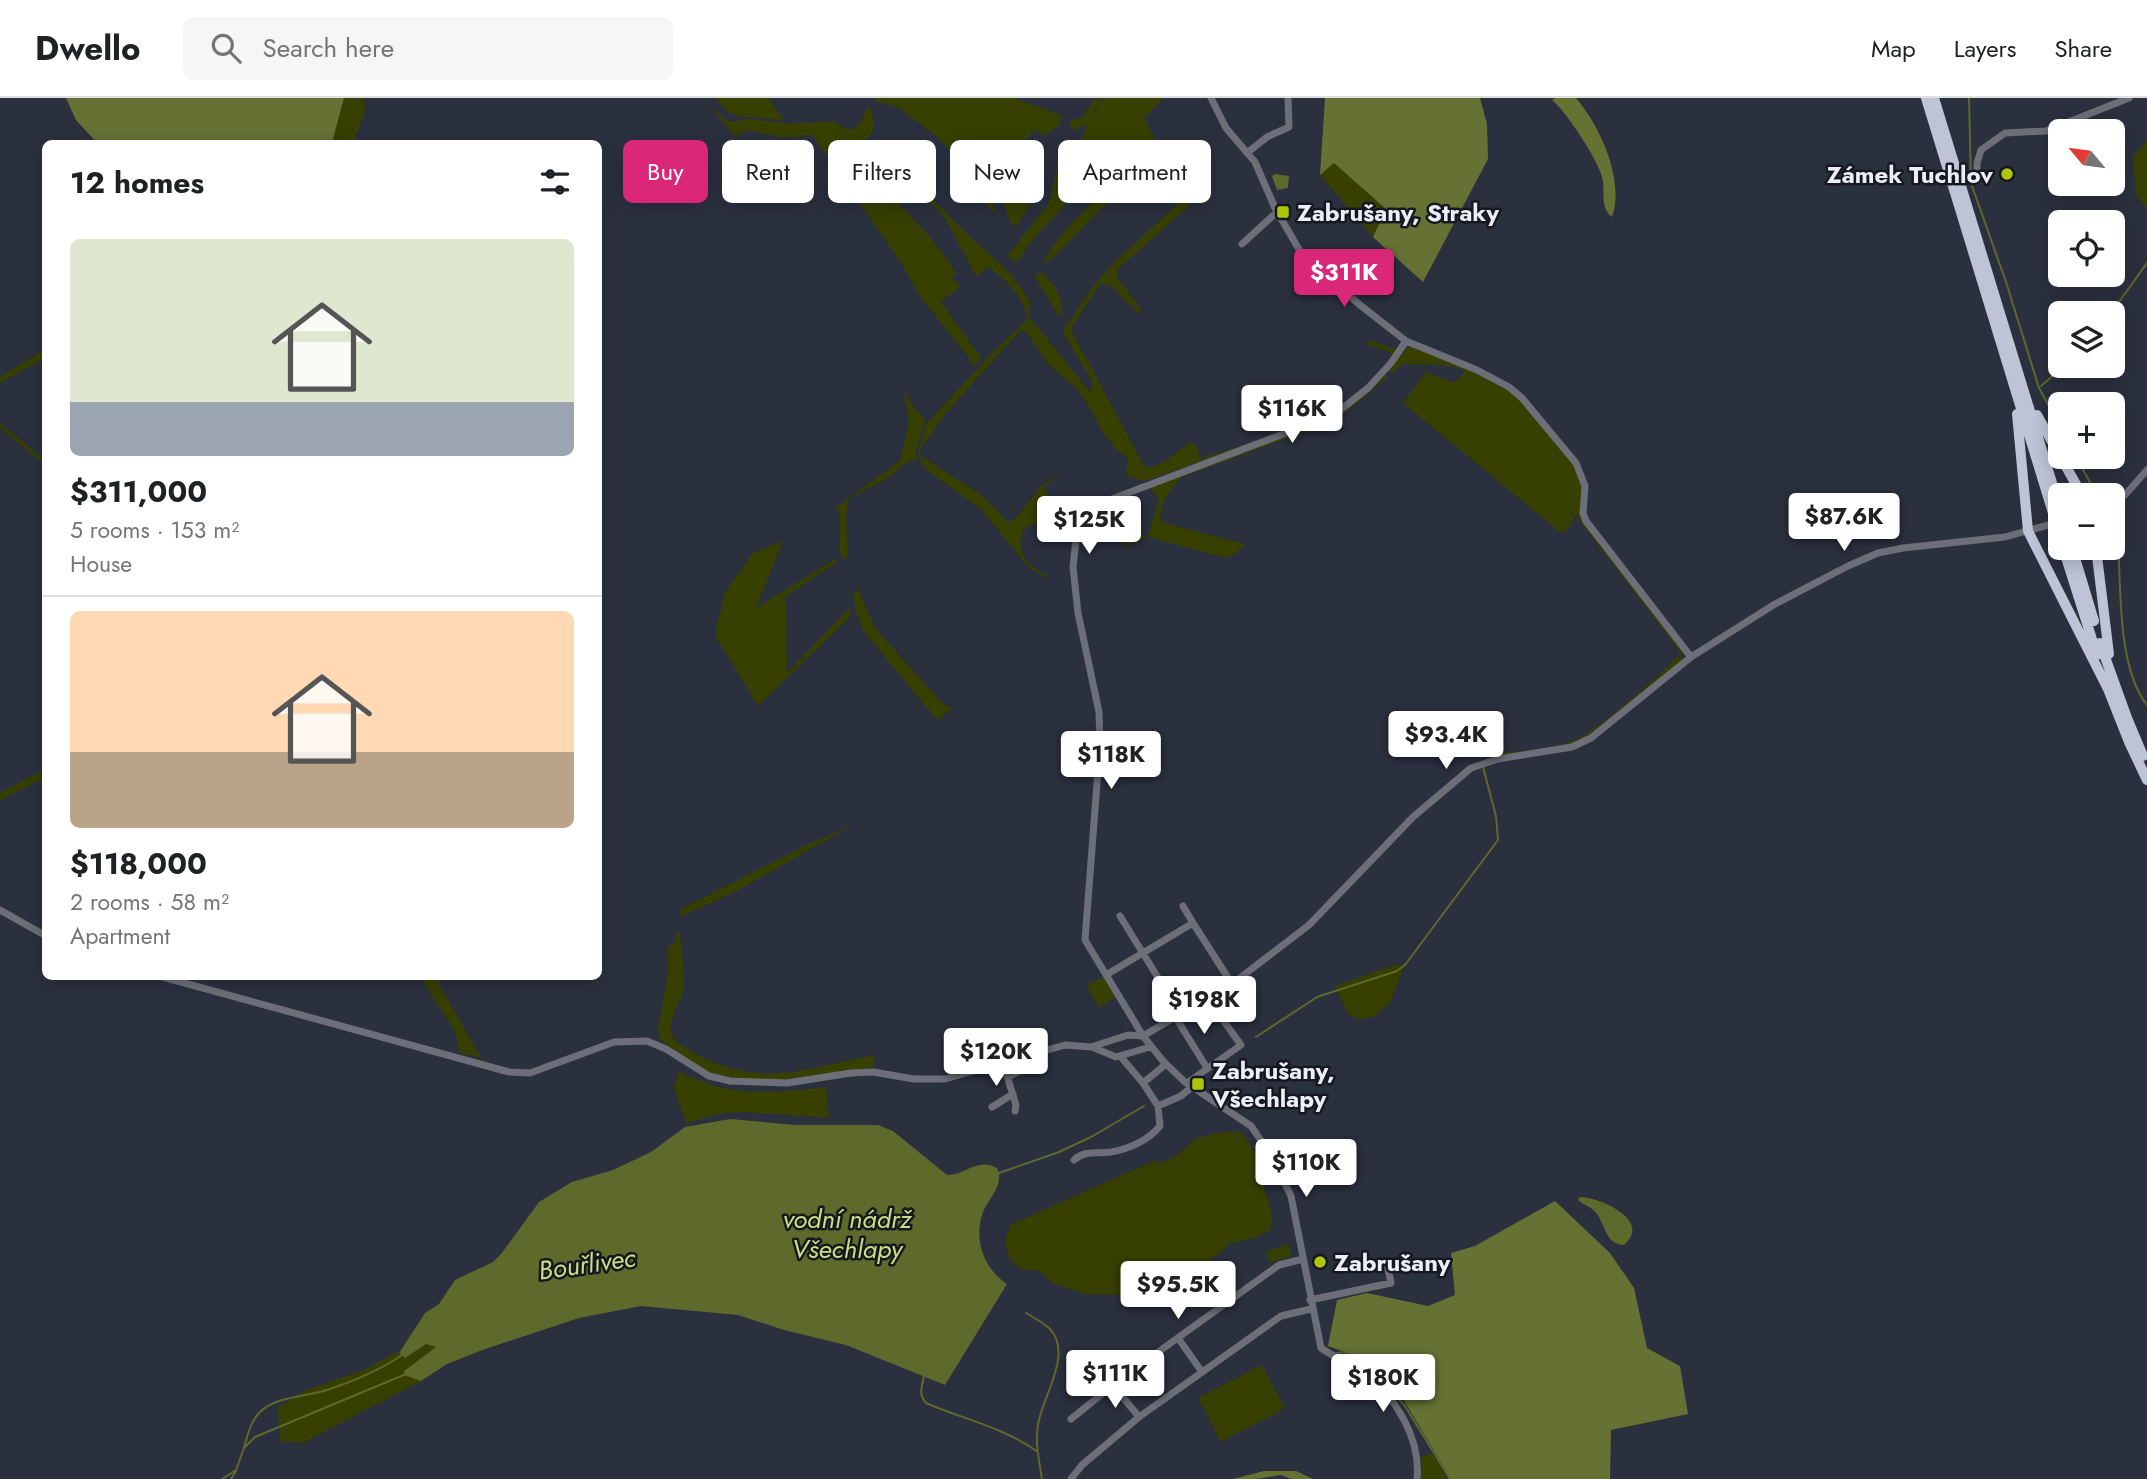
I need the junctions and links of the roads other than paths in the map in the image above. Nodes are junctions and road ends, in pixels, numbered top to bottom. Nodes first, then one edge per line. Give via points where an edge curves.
1 (1211, 98) edge
2 (1289, 98) edge
3 (1926, 98) edge
4 (1934, 98) edge
5 (2129, 98) edge
6 (1247, 153) junction
7 (1977, 181) dead end
8 (1277, 212) junction
9 (1242, 244) dead end
10 (1406, 341) junction
11 (2018, 387) junction
12 (2147, 470) edge
13 (2051, 483) edge
14 (2074, 483) edge
15 (2048, 493) edge
16 (2125, 495) edge
17 (2048, 526) edge
18 (2034, 530) junction
19 (2067, 560) edge
20 (2075, 560) edge
21 (2097, 560) edge
22 (1691, 657) junction
23 (2110, 683) junction
24 (2147, 765) edge
25 (2147, 780) edge
26 (1183, 906) dead end
27 (0, 910) edge
28 (1120, 916) dead end
29 (1193, 923) junction
30 (42, 934) edge
31 (1143, 953) junction
32 (1106, 975) junction
33 (174, 980) edge
34 (1232, 984) junction
35 (1208, 999) junction
36 (1179, 1017) junction
37 (1143, 1036) junction
38 (1150, 1046) junction
39 (1091, 1047) junction
40 (1037, 1053) junction
41 (1121, 1057) junction
42 (1003, 1063) junction
43 (1166, 1064) junction
44 (1207, 1068) junction
45 (1007, 1077) junction
46 (1143, 1083) junction
47 (1190, 1085) junction
48 (1013, 1094) junction
49 (1158, 1105) junction
50 (992, 1107) dead end
51 (1015, 1111) dead end
52 (1074, 1160) dead end
53 (1303, 1259) junction
54 (1387, 1263) dead end
55 (1310, 1304) junction
56 (1178, 1338) junction
57 (1202, 1373) junction
58 (1113, 1385) junction
59 (1139, 1417) junction
60 (1071, 1419) dead end
61 (1072, 1479) edge
62 (1417, 1479) edge

1 - 6 street via 1226,128
2 - 6 street via 1289,127
3 - 11 highway
4 - 11 highway
5 - 7 street via 2046,131 2005,133 1981,150
6 - 8 street
8 - 9 street
8 - 10 street via 1301,253
10 - 22 street via 1477,370 1522,398 1576,463 1585,486 1586,521
10 - 32 street via 1368,388 1344,407 1112,499 1082,524 1075,554 1075,588 1099,712 1100,744 1085,940
11 - 13 highway
11 - 14 highway
11 - 15 highway
11 - 18 highway
12 - 16 street
17 - 18 street
18 - 22 street via 1878,553 1775,604
18 - 23 highway
19 - 23 highway
20 - 23 highway
21 - 23 highway
22 - 34 street via 1591,738 1572,747 1498,758 1471,768 1413,817 1309,925
23 - 24 highway
23 - 25 highway
26 - 29 street
27 - 30 street
28 - 31 street
29 - 31 street
29 - 34 street
31 - 32 street
31 - 36 street
32 - 37 street
33 - 42 street via 509,1072 530,1073 614,1042 647,1041 709,1076 730,1081 788,1083 873,1072 945,1079
34 - 35 street
35 - 36 street
35 - 44 street via 1241,1045
36 - 37 street
36 - 44 street
37 - 38 street
37 - 39 street via 1128,1035
38 - 41 street
38 - 43 street
39 - 40 street via 1065,1045
39 - 41 street
40 - 42 street
40 - 45 street via 1028,1065
41 - 46 street
42 - 45 street
43 - 46 street
43 - 47 street
44 - 47 street
45 - 48 street
46 - 49 street
47 - 49 street via 1181,1096
47 - 53 street via 1241,1118 1260,1137 1291,1196
48 - 50 street
48 - 51 street
49 - 52 street via 1160,1126 1153,1134 1115,1151 1082,1153
53 - 55 street
53 - 56 street via 1279,1265
54 - 55 street via 1391,1283
55 - 57 street via 1281,1315
55 - 62 street via 1321,1348 1371,1379 1400,1415 1418,1455
56 - 57 street
56 - 58 street
57 - 59 street
58 - 59 street
58 - 60 street
59 - 61 street

